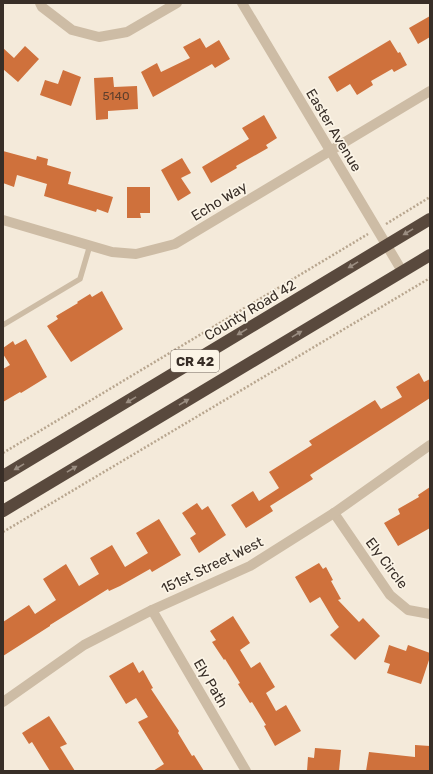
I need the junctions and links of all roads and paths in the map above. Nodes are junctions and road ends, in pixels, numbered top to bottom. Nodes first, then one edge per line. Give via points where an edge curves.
1 (40, 3) edge
2 (177, 3) edge
3 (242, 3) edge
4 (430, 91) edge
5 (330, 151) junction
6 (430, 198) edge
7 (430, 218) edge
8 (3, 220) edge
9 (377, 229) junction
10 (90, 245) junction
11 (386, 245) junction
12 (430, 255) edge
13 (402, 271) junction
14 (430, 278) edge
15 (3, 325) edge
16 (430, 445) edge
17 (3, 453) edge
18 (3, 476) edge
19 (3, 511) edge
20 (334, 513) junction
21 (3, 532) edge
22 (152, 610) junction
23 (430, 614) edge
24 (3, 702) edge
25 (246, 771) edge

1 - 2 street via 72,30 99,37 127,32
3 - 5 street, Easter Avenue
4 - 5 street, Echo Way
5 - 9 street, Easter Avenue
5 - 10 street, Echo Way via 175,244 136,254 112,252
6 - 9 path
7 -> 11 highway, County Road 42 / CR 42
8 - 10 street, Echo Way
9 - 11 street, Easter Avenue
9 - 17 path
10 - 15 lane via 80,279
11 - 13 street, Easter Avenue
11 -> 18 highway, County Road 42 / CR 42
12 - 13 highway, CR 42
19 -> 13 highway, CR 42
14 - 21 path
16 - 20 street, 151st Street West
20 - 22 street, 151st Street West via 250,566
20 - 23 street, Ely Circle via 390,595 408,610
22 - 24 street, 151st Street West via 84,645
22 - 25 street, Ely Path

